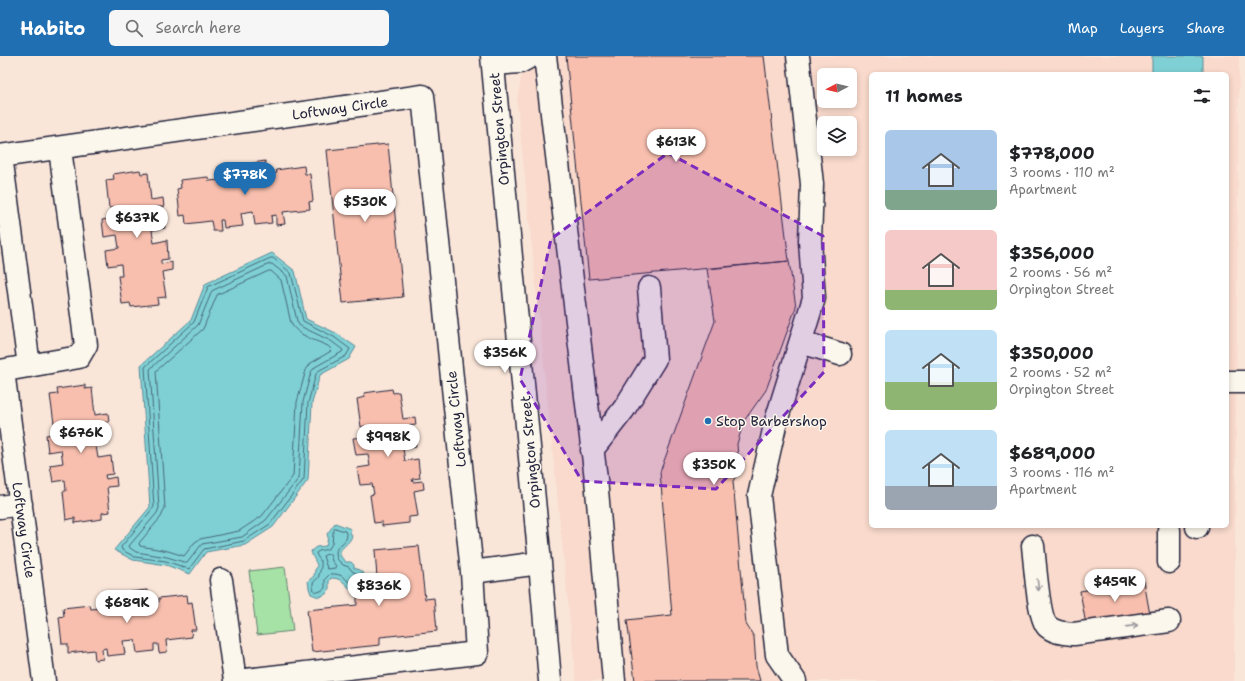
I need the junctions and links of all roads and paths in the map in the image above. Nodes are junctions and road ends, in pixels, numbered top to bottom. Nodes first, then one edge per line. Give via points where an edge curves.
1 (531, 56) edge
2 (545, 56) edge
3 (798, 56) edge
4 (492, 60) edge
5 (60, 149) junction
6 (0, 156) edge
7 (650, 288) dead end
8 (801, 342) junction
9 (840, 354) dead end
10 (29, 366) junction
11 (2, 371) edge
12 (1229, 382) edge
13 (1245, 382) edge
14 (592, 450) junction
15 (10, 506) edge
16 (1169, 530) dead end
17 (1033, 546) dead end
18 (1169, 562) dead end
19 (540, 564) junction
20 (472, 572) junction
21 (221, 580) dead end
22 (1169, 621) dead end
23 (44, 681) edge
24 (236, 681) edge
25 (550, 681) edge
26 (614, 681) edge
27 (795, 681) edge

1 - 4 street via 520,62
2 - 14 street
3 - 8 street via 812,184 810,241 814,298
4 - 19 street, Orpington Street
5 - 6 street
5 - 10 street, Loftway Circle via 86,345 79,357
5 - 20 street, Loftway Circle via 423,96
6 - 10 street
7 - 14 street via 655,359 624,409
8 - 9 street
8 - 27 street via 776,420 759,496 777,655
10 - 11 street, Loftway Circle
11 - 15 street, Loftway Circle
12 - 13 street
14 - 26 street
15 - 23 street, Loftway Circle
16 - 18 street
17 -> 22 street via 1041,611 1047,625 1058,633 1074,634
19 - 20 street
19 - 25 street, Orpington Street
20 - 24 street, Loftway Circle via 477,653
21 - 24 street

